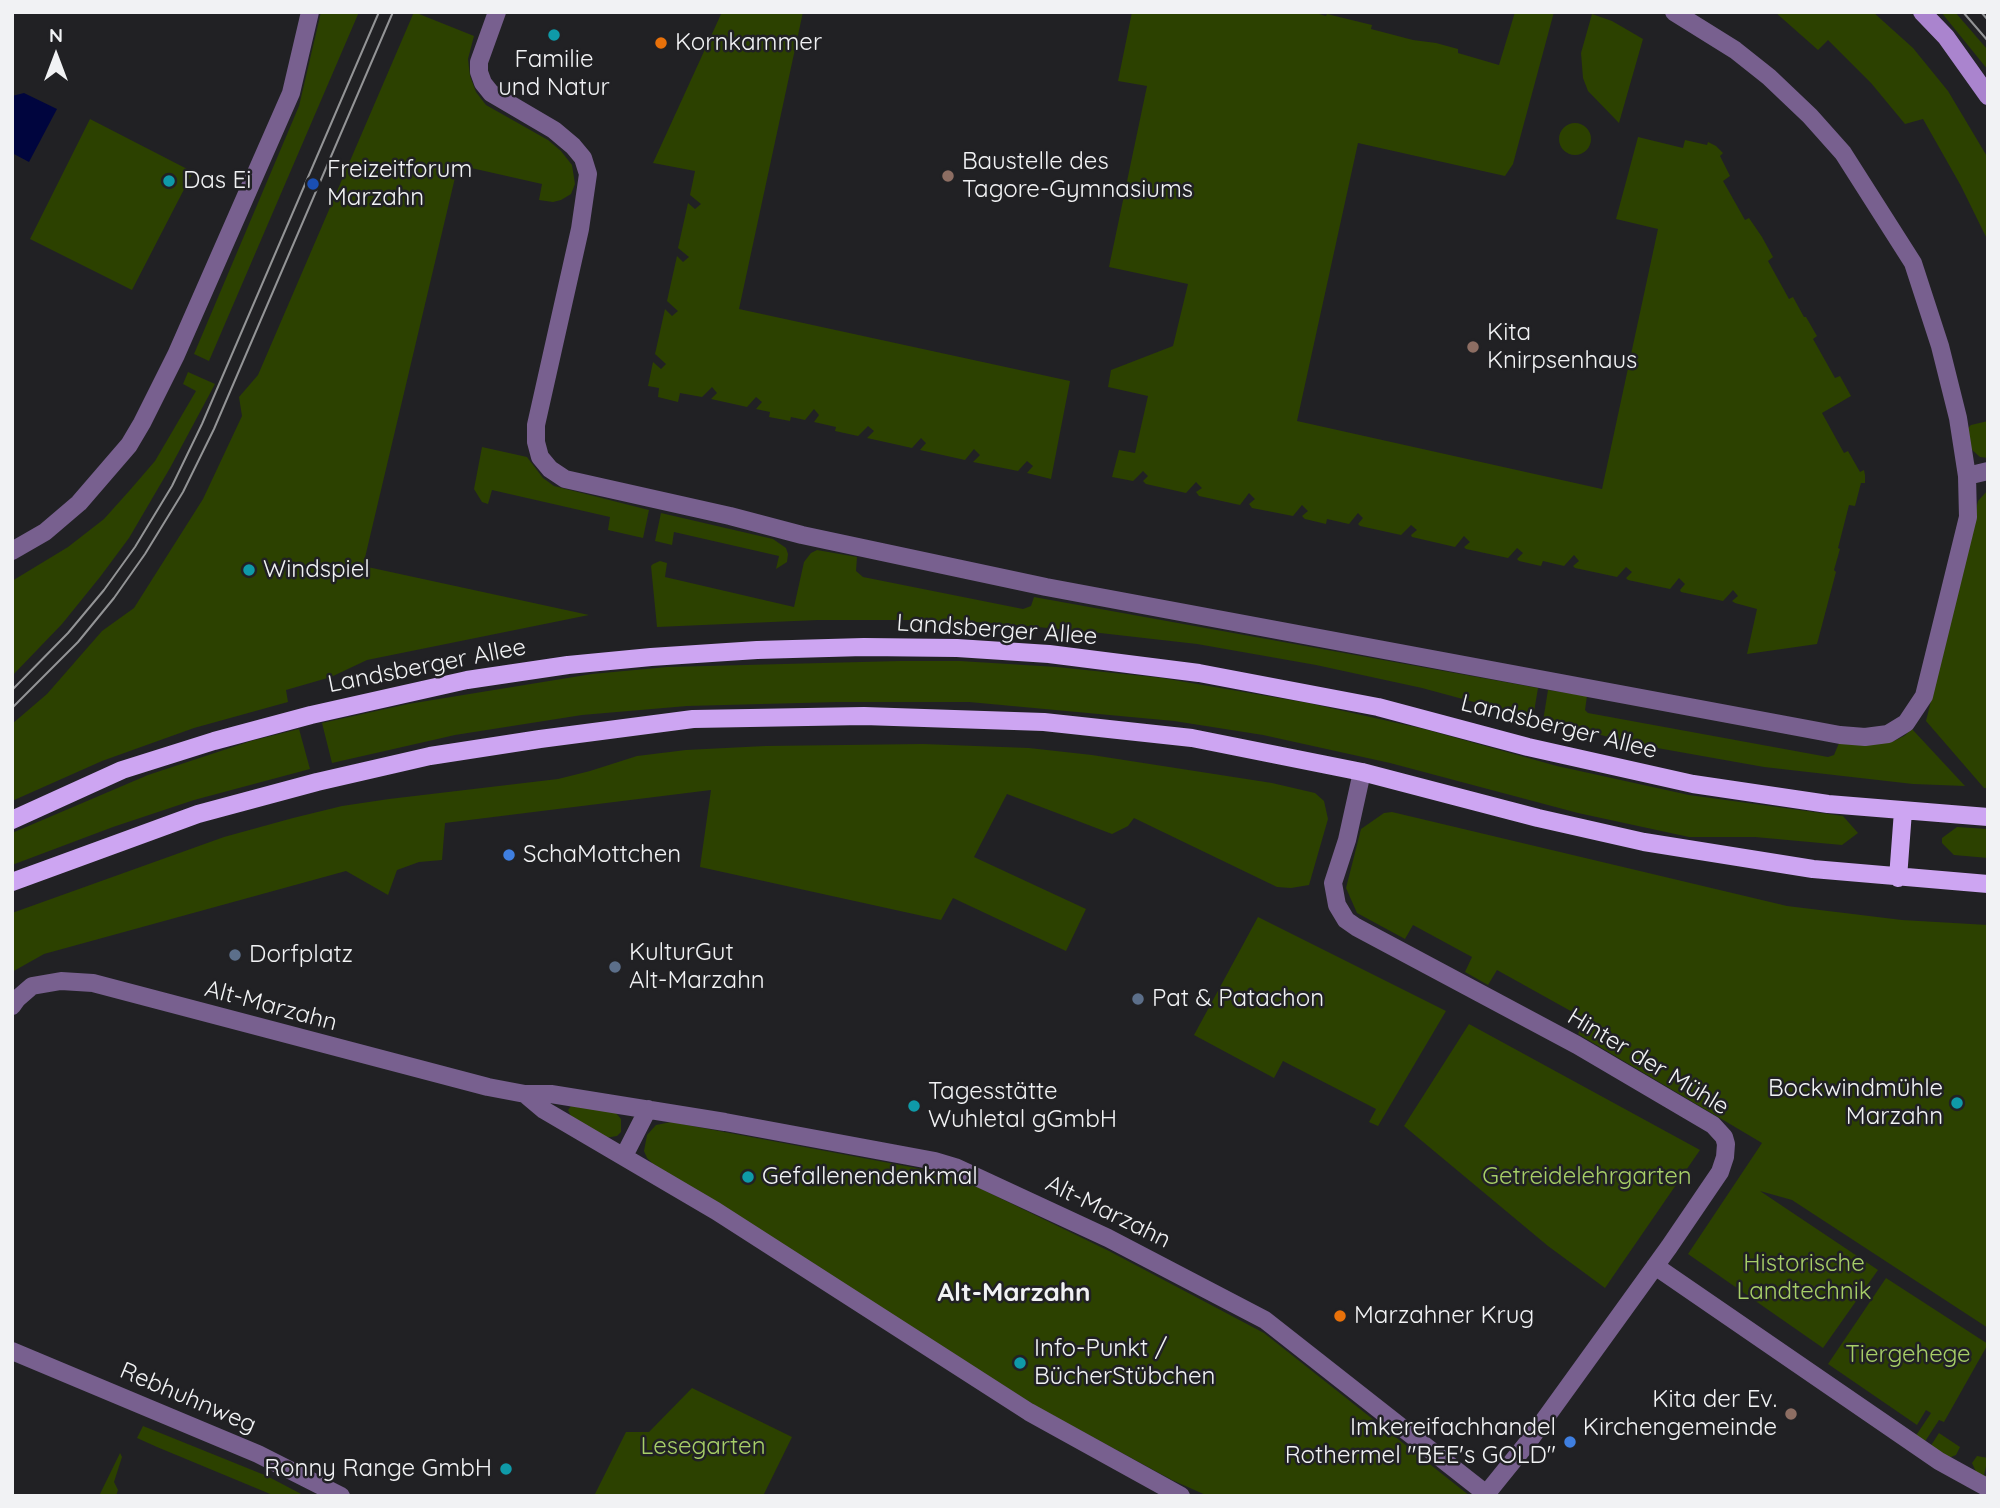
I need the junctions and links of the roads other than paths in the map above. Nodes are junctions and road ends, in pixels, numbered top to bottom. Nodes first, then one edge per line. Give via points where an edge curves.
1 (310, 12) edge
2 (497, 12) edge
3 (1674, 12) edge
4 (1922, 12) edge
5 (1988, 96) edge
6 (1988, 471) edge
7 (1967, 476) junction
8 (12, 551) edge
9 (1362, 772) junction
10 (1903, 811) junction
11 (1988, 817) edge
12 (12, 820) edge
13 (1898, 878) junction
14 (12, 882) edge
15 (1988, 884) edge
16 (12, 1006) edge
17 (525, 1094) junction
18 (648, 1109) junction
19 (624, 1156) junction
20 (1655, 1266) junction
21 (12, 1351) edge
22 (1988, 1488) edge
23 (1488, 1495) edge
24 (341, 1496) edge
25 (1181, 1496) edge

1 - 8 street via 291,93 142,423 129,445 79,502
2 - 7 street, Landsberger Allee via 478,62 483,83 491,93 573,146 588,174 536,425 540,457 565,479 1046,587 1865,737 1888,734 1906,723 1924,696 1966,528
3 - 7 street, Landsberger Allee via 1735,50 1810,116 1843,153 1913,263 1948,378
4 - 5 main road
6 - 7 street
9 - 13 main road via 1644,842 1779,865
9 - 14 main road via 1192,738 1044,722 864,716 693,719 430,756 328,779 198,814
9 - 20 street, Hinter der Mühle via 1334,883 1337,905 1346,920 1577,1045 1713,1125 1724,1137 1726,1151 1720,1172
10 - 11 main road, Landsberger Allee
10 - 12 main road, Landsberger Allee via 1693,784 1378,707 1199,673 1049,654 864,647 651,656 467,680 201,745 122,770
10 - 13 main road
13 - 15 main road
16 - 17 street, Alt-Marzahn via 32,986 61,981 93,984 392,1064
17 - 18 street, Alt-Marzahn
17 - 19 street, Alt-Marzahn
18 - 19 street
18 - 23 street, Alt-Marzahn via 935,1161 975,1174 1265,1320
19 - 25 street, Alt-Marzahn via 1029,1412
20 - 22 street via 1939,1461
20 - 23 street, Alt-Marzahn
21 - 24 street, Rebhuhnweg via 258,1454

